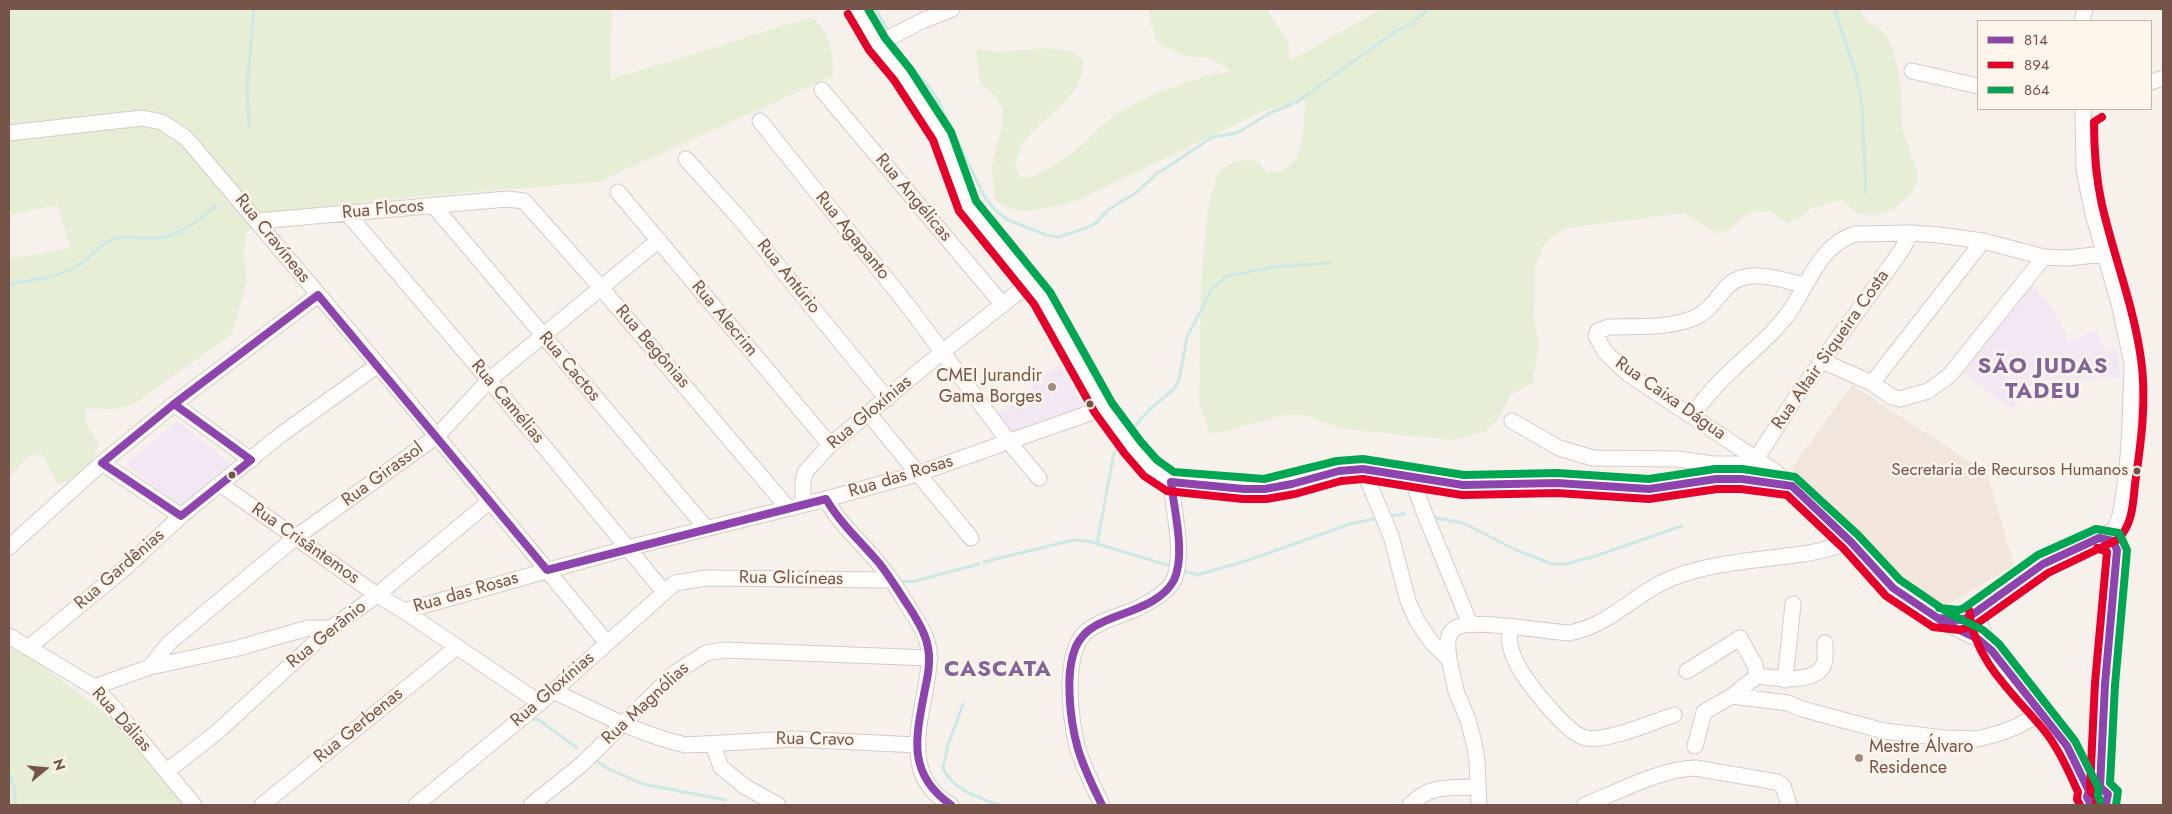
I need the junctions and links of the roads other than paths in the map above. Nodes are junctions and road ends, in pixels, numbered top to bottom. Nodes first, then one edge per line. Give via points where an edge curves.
1 (857, 9) edge
2 (952, 9) edge
3 (877, 44) junction
4 (1912, 71) dead end
5 (1977, 86) edge
6 (822, 90) dead end
7 (2087, 112) edge
8 (760, 121) dead end
9 (9, 133) edge
10 (686, 159) dead end
11 (618, 192) dead end
12 (507, 199) joint
13 (433, 205) junction
14 (347, 213) junction
15 (258, 222) junction
16 (1911, 233) junction
17 (659, 240) junction
18 (1982, 241) junction
19 (2104, 254) junction
20 (2044, 257) junction
21 (1030, 283) junction
22 (1804, 285) junction
23 (602, 289) junction
24 (318, 295) junction
25 (1003, 305) junction
26 (543, 337) junction
27 (942, 352) junction
28 (1822, 361) junction
29 (378, 365) junction
30 (489, 380) junction
31 (1872, 383) junction
32 (887, 399) junction
33 (174, 404) junction
34 (1104, 408) junction
35 (869, 414) junction
36 (1691, 416) junction
37 (1512, 421) dead end
38 (437, 436) junction
39 (1009, 442) junction
40 (830, 445) junction
41 (251, 460) junction
42 (1752, 461) junction
43 (102, 463) junction
44 (1363, 469) junction
45 (917, 474) junction
46 (1411, 476) junction
47 (1039, 478) dead end
48 (1171, 482) junction
49 (220, 484) junction
50 (1792, 486) junction
51 (826, 500) junction
52 (489, 502) junction
53 (804, 504) junction
54 (788, 508) junction
55 (181, 516) junction
56 (2120, 517) junction
57 (706, 528) junction
58 (296, 537) junction
59 (971, 538) dead end
60 (2099, 538) junction
61 (1851, 542) junction
62 (9, 547) edge
63 (628, 548) junction
64 (2117, 550) junction
65 (547, 570) junction
66 (690, 579) joint
67 (891, 580) junction
68 (664, 592) junction
69 (376, 595) junction
70 (1793, 604) dead end
71 (1979, 609) junction
72 (404, 611) junction
73 (1938, 618) junction
74 (1470, 624) junction
75 (1510, 627) junction
76 (331, 628) junction
77 (9, 636) edge
78 (607, 643) junction
79 (1825, 644) dead end
80 (457, 647) junction
81 (28, 648) junction
82 (1992, 651) junction
83 (930, 658) junction
84 (1448, 659) junction
85 (150, 667) junction
86 (1687, 671) dead end
87 (1757, 676) junction
88 (1785, 680) junction
89 (94, 687) junction
90 (553, 691) junction
91 (1732, 696) junction
92 (540, 703) junction
93 (2041, 713) junction
94 (1674, 715) dead end
95 (624, 724) junction
96 (713, 745) junction
97 (918, 745) junction
98 (1695, 746) dead end
99 (167, 772) junction
100 (1478, 787) junction
101 (2100, 800) edge
102 (194, 805) edge
103 (262, 805) edge
104 (416, 805) edge
105 (531, 805) edge
106 (778, 805) edge
107 (951, 805) edge
108 (1102, 805) edge
109 (1410, 805) edge
110 (1479, 805) edge
111 (1585, 805) edge
112 (1789, 805) edge

1 - 3 street
2 - 3 street
3 - 21 street via 902,74 942,136 968,206
4 - 5 street
6 - 25 street, Rua Angélicas
7 - 19 street via 2084,170
8 - 27 street, Rua Agapanto via 910,307
9 - 15 street, Rua Cravíneas via 129,118 162,122 186,138
10 - 32 street, Rua Antúrio via 741,220
11 - 17 street, Rua Alecrim
12 - 13 street, Rua Flocos
12 - 23 street, Rua Begônias via 519,199 528,205
13 - 14 street, Rua Flocos
13 - 26 street, Rua Cactos
14 - 15 street, Rua Flocos
14 - 30 street, Rua Camélias
15 - 24 street, Rua Cravíneas
16 - 18 street
16 - 22 street via 1855,234 1841,239
16 - 28 street, Rua Altair Siqueira Costa
17 - 23 street, Rua Girassol
17 - 40 street, Rua Alecrim
18 - 20 street
18 - 31 street
19 - 20 street
19 - 56 street via 2132,364 2132,403
20 - 31 street via 1950,375 1938,385 1900,399
21 - 25 street, Rua Gloxínias
21 - 34 street
22 - 36 street via 1792,308 1772,333 1716,385
22 - 36 street, Rua Caixa Dágua via 1757,276 1738,277 1697,317 1678,323 1609,327 1598,331 1598,342 1615,363
23 - 26 street, Rua Girassol
23 - 54 street, Rua Begônias
24 - 29 street, Rua Cravíneas
24 - 33 street
25 - 27 street, Rua Gloxínias
26 - 30 street, Rua Girassol
26 - 57 street, Rua Cactos
27 - 32 street, Rua Gloxínias
27 - 39 street, Rua Agapanto
28 - 31 street
28 - 42 street, Rua Altair Siqueira Costa
29 - 38 street, Rua Cravíneas
29 - 41 street, Rua Gardênias
30 - 38 street, Rua Girassol
30 - 63 street, Rua Camélias
32 - 35 street, Rua Gloxínias
33 - 41 street
33 - 43 street
34 - 39 street, Rua das Rosas
34 - 48 street via 1150,468
35 - 40 street, Rua Gloxínias
35 - 45 street
36 - 42 street, Rua Caixa Dágua
37 - 42 street via 1559,448 1593,458 1678,459 1713,464
38 - 52 street, Rua Cravíneas
38 - 58 street, Rua Girassol
39 - 45 street, Rua das Rosas
39 - 47 street, Rua Agapanto
40 - 53 street, Rua Gloxínias via 806,471
41 - 49 street, Rua Gardênias
42 - 50 street, Rua Caixa Dágua
43 - 55 street
43 - 62 street
44 - 46 street
44 - 48 street via 1339,471 1266,488
44 - 84 street via 1391,536 1408,601 1432,643
45 - 51 street, Rua das Rosas
45 - 59 street
46 - 50 street via 1463,485 1557,483 1649,489 1716,479 1742,479
46 - 74 street
48 - 108 street via 1178,550 1174,579 1152,600 1085,633 1072,656 1070,688 1076,742
49 - 55 street, Rua Gardênias
49 - 58 street, Rua Crisântemos
50 - 61 street, Rua Caixa Dágua
51 - 53 street, Rua das Rosas
51 - 67 street via 834,515
52 - 65 street, Rua Cravíneas
52 - 69 street, Rua Gerânio
53 - 54 street, Rua das Rosas
54 - 57 street, Rua das Rosas
55 - 81 street, Rua Gardênias via 125,568
56 - 60 street via 2116,528
56 - 64 street
57 - 63 street, Rua das Rosas
58 - 69 street, Rua Crisântemos
58 - 85 street, Rua Girassol via 169,643
60 - 64 street via 2113,541
60 - 71 street via 2043,564
61 - 73 street, Rua Caixa Dágua via 1893,588
61 - 75 street via 1805,554 1751,560 1673,578 1583,631 1569,634
63 - 65 street, Rua das Rosas
63 - 68 street, Rua Camélias
64 - 101 street via 2105,684
65 - 72 street, Rua das Rosas
65 - 78 street, Rua Cravíneas
66 - 67 street, Rua Glicíneas
66 - 68 street, Rua Gloxínias via 675,583
67 - 83 street via 924,634
68 - 78 street, Rua Gloxínias
69 - 72 street, Rua Crisântemos
69 - 76 street, Rua Gerânio
70 - 88 street
71 - 73 street via 1960,620
71 - 82 street via 1981,626
72 - 80 street, Rua Crisântemos
73 - 82 street, Rua Caixa Dágua via 1978,639
74 - 75 street
74 - 84 street via 1458,626 1449,635
75 - 94 street via 1509,641 1524,675 1562,722 1577,734 1585,738 1616,734
76 - 85 street via 308,628 238,648
76 - 99 street, Rua Gerânio via 216,733
77 - 81 street, Rua Dálias
78 - 90 street, Rua Gloxínias
79 - 88 street via 1825,662 1819,670 1804,678
80 - 92 street, Rua Crisântemos
80 - 103 street, Rua Gerbenas
81 - 89 street, Rua Dálias
82 - 93 street
83 - 95 street, Rua Magnólias via 723,650 706,653 675,673
83 - 97 street
84 - 100 street via 1474,743
85 - 89 street
86 - 87 street via 1740,638 1755,665
87 - 88 street
87 - 91 street
89 - 99 street, Rua Dálias
90 - 92 street, Rua Gloxínias
90 - 95 street, Rua Cravo
91 - 93 street via 1788,703 1884,730 1945,738 1977,739 2018,726
91 - 98 street via 1704,712
92 - 104 street, Rua Gloxínias
93 - 101 street via 2067,746
95 - 96 street, Rua Cravo via 686,746
95 - 105 street, Rua Magnólias via 581,765
96 - 97 street, Rua Cravo via 794,739
96 - 106 street via 721,767 744,786
97 - 107 street via 918,762 925,781 939,798
99 - 102 street, Rua Dálias
100 - 109 street via 1435,788
100 - 110 street
111 - 112 street via 1683,768 1777,782 1784,786

